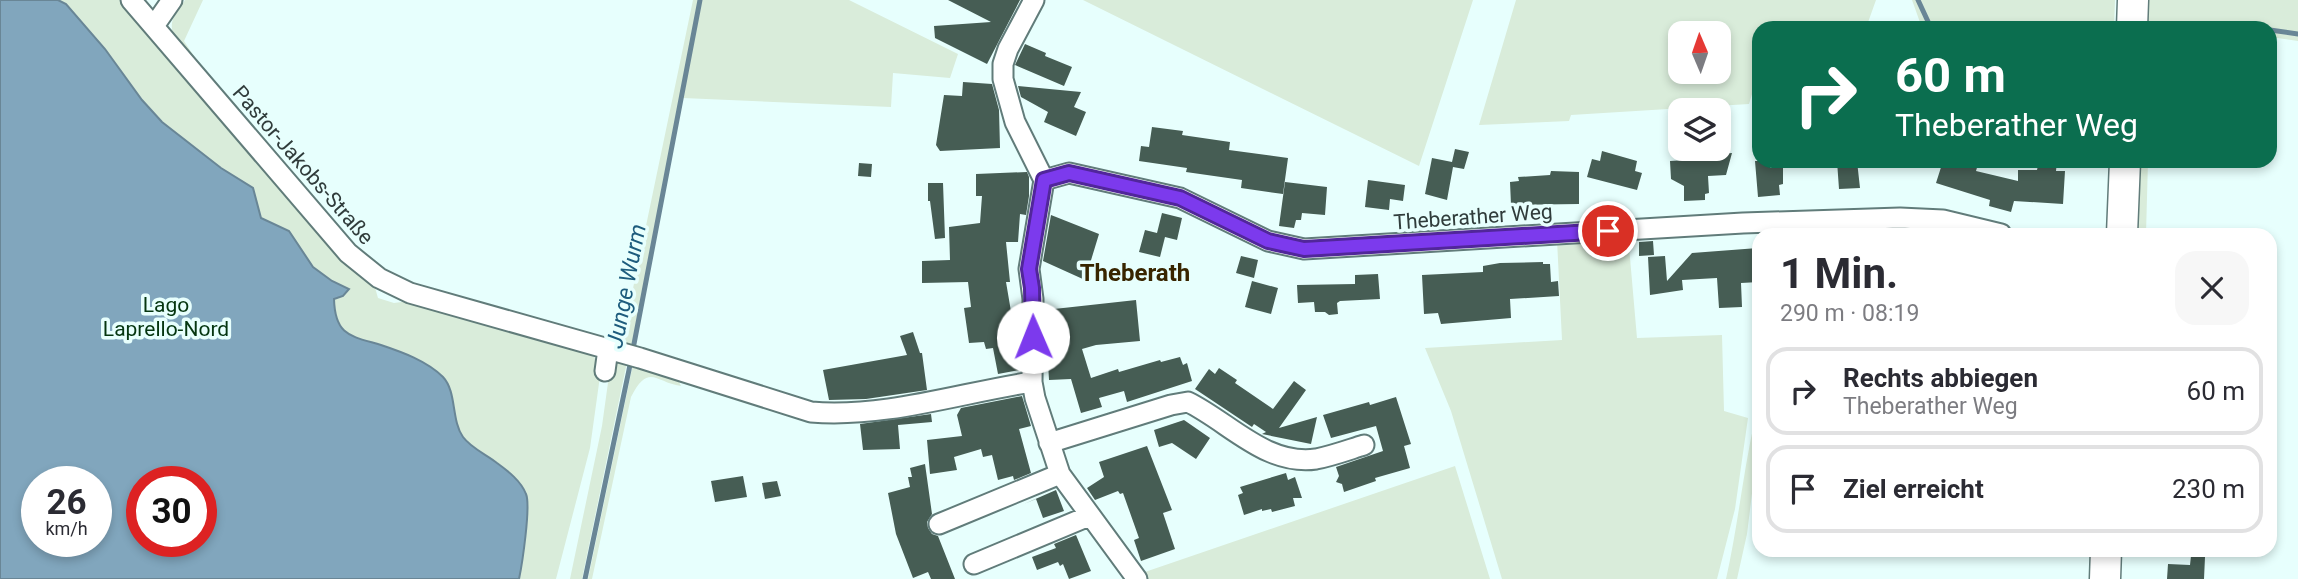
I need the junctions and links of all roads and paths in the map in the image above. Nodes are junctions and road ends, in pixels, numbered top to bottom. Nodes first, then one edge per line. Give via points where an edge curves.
1 (131, 0) edge
2 (172, 0) edge
3 (1034, 0) edge
4 (153, 26) junction
5 (2125, 168) edge
6 (1044, 180) junction
7 (1976, 228) edge
8 (2122, 228) edge
9 (614, 350) junction
10 (605, 371) dead end
11 (1032, 382) junction
12 (1049, 443) junction
13 (1364, 446) dead end
14 (1060, 474) junction
15 (1089, 516) junction
16 (939, 524) dead end
17 (2106, 557) edge
18 (974, 564) dead end
19 (1137, 579) edge
20 (2105, 579) edge

1 - 4 street, Pastor-Jakobs-Straße
2 - 4 street
3 - 6 street via 1008,49 1003,79 1015,122
4 - 9 street, Pastor-Jakobs-Straße via 348,253 379,278 410,293
5 - 8 main road
6 - 7 street, Theberather Weg via 1069,173 1180,198 1268,241 1304,249 1900,218 1943,220
6 - 11 street via 1029,269
9 - 10 street
9 - 11 street, Pastor-Jakobs-Straße via 795,408 829,413 932,401
11 - 12 street
12 - 13 street via 1188,402 1255,445 1291,458 1315,459
12 - 14 street
14 - 15 street
14 - 16 street
15 - 18 street
15 - 19 street
17 - 20 main road

